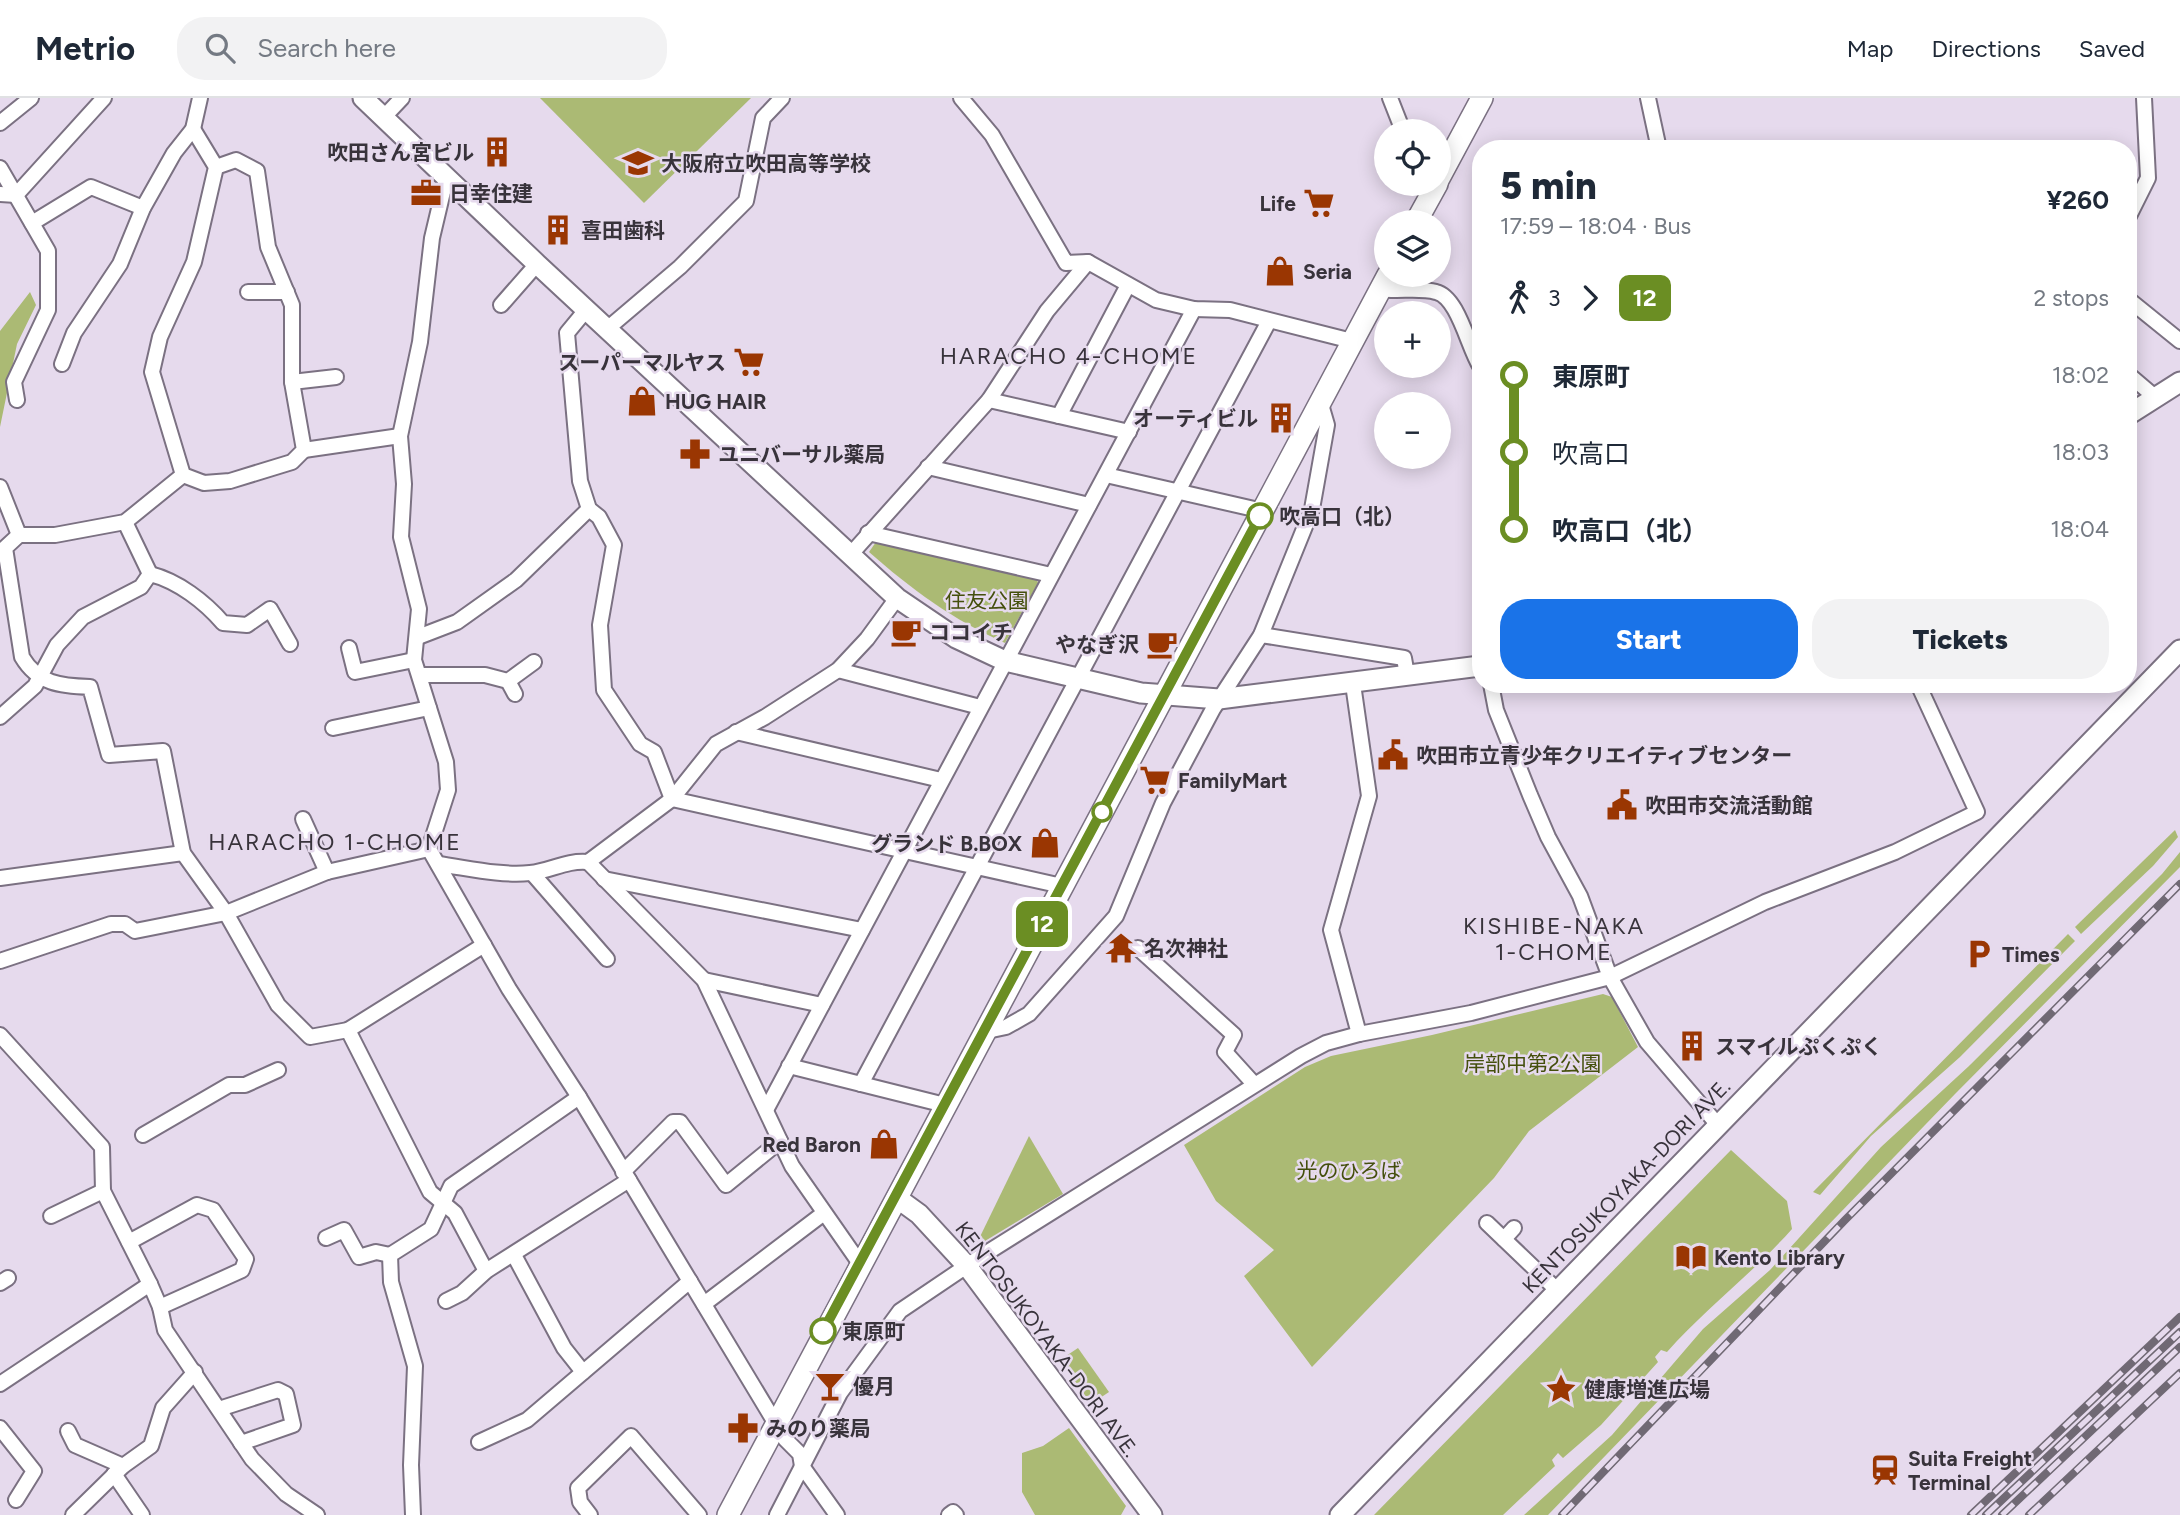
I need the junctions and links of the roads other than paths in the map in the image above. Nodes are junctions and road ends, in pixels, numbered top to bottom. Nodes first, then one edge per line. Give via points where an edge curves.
1 (31, 98) edge
2 (104, 98) edge
3 (200, 98) edge
4 (363, 98) edge
5 (402, 98) edge
6 (782, 98) edge
7 (961, 98) edge
8 (1392, 98) edge
9 (1482, 98) edge
10 (1648, 98) edge
11 (2144, 98) edge
12 (383, 118) junction
13 (1399, 119) edge
14 (0, 123) edge
15 (193, 129) junction
16 (1657, 140) edge
17 (1451, 155) edge
18 (216, 167) junction
19 (0, 168) edge
20 (446, 179) junction
21 (0, 194) edge
22 (16, 194) junction
23 (2137, 200) edge
24 (143, 208) junction
25 (32, 223) junction
26 (1088, 262) junction
27 (537, 264) junction
28 (1128, 285) junction
29 (1381, 287) edge
30 (1410, 287) edge
31 (248, 292) dead end
32 (287, 292) junction
33 (501, 305) dead end
34 (2137, 306) edge
35 (1194, 309) junction
36 (586, 310) junction
37 (1269, 321) junction
38 (607, 329) junction
39 (1352, 341) junction
40 (2180, 341) edge
41 (1472, 352) edge
42 (62, 364) dead end
43 (336, 377) dead end
44 (292, 382) junction
45 (2137, 382) edge
46 (2180, 382) edge
47 (2155, 397) junction
48 (989, 400) junction
49 (17, 401) dead end
50 (1320, 401) junction
51 (2137, 409) edge
52 (1059, 416) junction
53 (1129, 432) junction
54 (400, 436) junction
55 (303, 450) junction
56 (928, 467) junction
57 (183, 475) junction
58 (1106, 475) junction
59 (0, 487) edge
60 (1178, 491) junction
61 (1088, 505) junction
62 (589, 509) junction
63 (1263, 511) junction
64 (125, 523) junction
65 (868, 533) junction
66 (19, 535) junction
67 (851, 554) junction
68 (150, 575) junction
69 (1051, 575) junction
70 (897, 598) junction
71 (1261, 635) junction
72 (418, 637) junction
73 (290, 644) dead end
74 (349, 648) dead end
75 (2180, 650) edge
76 (414, 660) junction
77 (1005, 661) junction
78 (534, 662) dead end
79 (1472, 667) edge
80 (838, 670) junction
81 (1407, 675) junction
82 (421, 676) junction
83 (1077, 677) junction
84 (39, 678) junction
85 (1353, 684) junction
86 (1493, 693) edge
87 (1922, 693) edge
88 (1166, 695) junction
89 (1219, 699) junction
90 (981, 707) junction
91 (429, 708) junction
92 (0, 718) edge
93 (333, 728) dead end
94 (736, 732) junction
95 (941, 780) junction
96 (672, 799) junction
97 (303, 819) dead end
98 (429, 849) junction
99 (904, 851) junction
100 (183, 853) junction
101 (588, 862) junction
102 (438, 864) junction
103 (975, 868) junction
104 (327, 872) junction
105 (532, 873) junction
106 (0, 878) edge
107 (604, 879) junction
108 (1062, 886) junction
109 (226, 913) junction
110 (862, 930) junction
111 (484, 945) junction
112 (1138, 948) dead end
113 (607, 959) dead end
114 (0, 961) edge
115 (1610, 977) junction
116 (704, 980) junction
117 (822, 1004) junction
118 (348, 1030) junction
119 (987, 1031) junction
120 (1359, 1034) junction
121 (0, 1035) edge
122 (789, 1066) junction
123 (278, 1070) dead end
124 (861, 1084) junction
125 (1254, 1084) junction
126 (579, 1097) junction
127 (945, 1105) junction
128 (766, 1110) junction
129 (1718, 1125) junction
130 (144, 1135) dead end
131 (780, 1141) junction
132 (626, 1176) junction
133 (103, 1191) junction
134 (897, 1198) junction
135 (442, 1204) junction
136 (824, 1213) junction
137 (51, 1216) dead end
138 (1486, 1223) dead end
139 (326, 1238) dead end
140 (129, 1242) junction
141 (390, 1255) junction
142 (514, 1255) junction
143 (861, 1265) junction
144 (967, 1266) junction
145 (486, 1272) junction
146 (690, 1280) junction
147 (150, 1283) junction
148 (1556, 1290) junction
149 (446, 1301) dead end
150 (704, 1304) junction
151 (160, 1307) junction
152 (195, 1372) junction
153 (583, 1372) junction
154 (0, 1384) edge
155 (219, 1409) junction
156 (777, 1425) junction
157 (0, 1428) edge
158 (68, 1431) dead end
159 (479, 1442) dead end
160 (241, 1443) junction
161 (802, 1466) junction
162 (119, 1470) junction
163 (16, 1500) dead end
164 (73, 1515) edge
165 (142, 1515) edge
166 (317, 1515) edge
167 (413, 1515) edge
168 (590, 1515) edge
169 (699, 1515) edge
170 (728, 1515) edge
171 (777, 1515) edge
172 (836, 1515) edge
173 (949, 1515) edge
174 (956, 1515) edge
175 (1152, 1515) edge
176 (1340, 1515) edge

1 - 14 street
2 - 22 street
3 - 15 street
4 - 12 street
5 - 12 street
6 - 38 street via 763,118 746,201 680,267
7 - 26 street via 992,135 1066,263
8 - 13 street
9 - 17 main road
10 - 16 street
11 - 23 street via 2148,178
12 - 20 street
15 - 18 street
15 - 24 street
18 - 32 street via 236,160 257,171 268,247
18 - 57 street via 194,262 160,337 152,372
19 - 22 street
20 - 27 street
20 - 54 street
21 - 22 street
22 - 25 street
24 - 25 street via 91,187
24 - 42 street via 120,264 74,333
25 - 49 street via 48,251 48,310 14,382
26 - 28 street
26 - 48 street via 1047,311
27 - 33 street
27 - 36 street
28 - 35 street via 1156,300
28 - 52 street
29 - 39 main road
30 - 41 street via 1437,292 1454,304
31 - 32 street
32 - 44 street via 292,305
34 - 40 street
35 - 37 street via 1230,310
35 - 53 street
36 - 38 street
36 - 62 street via 567,333 580,481
37 - 39 street
37 - 60 street
38 - 67 street
39 - 50 main road
43 - 44 street
44 - 55 street
45 - 47 street
46 - 47 street
47 - 51 street
48 - 52 street
48 - 56 street
50 - 63 main road
50 - 71 street via 1327,425 1312,509
52 - 53 street
53 - 58 street
54 - 55 street
54 - 72 street via 404,484 401,537 419,609
55 - 57 street via 292,462 230,481 204,483
56 - 61 street
56 - 65 street
57 - 64 street
58 - 60 street
58 - 61 street
59 - 66 street
60 - 63 street
60 - 83 street
61 - 69 street
62 - 72 street via 516,580 457,622
62 - 96 street via 599,517 614,545 600,625 604,690 640,744 654,752
63 - 88 main road
64 - 66 street
64 - 68 street
65 - 67 street
65 - 69 street
66 - 84 street via 5,548 17,642 30,671
67 - 70 street
68 - 73 street via 165,578 209,607 223,624 247,625 270,609
68 - 84 street via 141,587 83,617 58,645
69 - 77 street
70 - 77 street via 956,638
70 - 80 street
71 - 81 street via 1404,658
71 - 89 street
72 - 76 street
74 - 76 street via 355,672
75 - 129 street, KENTOSUKOYAKA-DORI AVE.
76 - 82 street
77 - 83 street
77 - 90 street
78 - 82 street via 511,688 485,676
79 - 81 street
80 - 90 street
80 - 94 street
81 - 85 street
82 - 91 street
83 - 88 street
83 - 103 street
84 - 92 street
84 - 100 street via 59,686 90,687 109,755 163,751
85 - 89 street
85 - 120 street via 1369,796 1331,930
86 - 115 street via 1530,795 1580,896
87 - 115 street via 1977,812 1895,852 1765,902
88 - 89 street
88 - 108 main road
89 - 119 street via 1163,803 1116,916 1030,1014
90 - 95 street
91 - 93 street
91 - 98 street via 446,762 447,790
94 - 95 street
94 - 96 street via 716,744
95 - 99 street
96 - 99 street
96 - 101 street
97 - 104 street
98 - 102 street
98 - 104 street
99 - 103 street
99 - 110 street
100 - 106 street
100 - 109 street
101 - 105 street via 570,861
101 - 107 street
102 - 105 street
102 - 111 street
103 - 108 street
103 - 124 street
104 - 109 street
105 - 113 street
107 - 110 street
107 - 116 street
108 - 119 main road
109 - 114 street via 135,932 125,924 111,923
109 - 118 street via 278,1004 310,1037
110 - 117 street
111 - 118 street
111 - 126 street
112 - 125 street via 1234,1035 1225,1052
115 - 120 street via 1471,1013
115 - 129 street via 1647,1042
116 - 117 street
116 - 128 street
117 - 122 street
118 - 135 street via 430,1192
119 - 127 main road
120 - 125 street via 1326,1043
121 - 133 street via 102,1147
122 - 124 street
122 - 128 street
123 - 130 street via 245,1085 229,1086
124 - 127 street
125 - 144 street
126 - 132 street
126 - 135 street via 451,1186
127 - 134 main road
128 - 131 street
129 - 148 street, KENTOSUKOYAKA-DORI AVE.
131 - 132 street via 726,1185 680,1122 673,1122
131 - 136 street
132 - 142 street
132 - 146 street
133 - 137 street
133 - 140 street
134 - 143 main road
134 - 144 street, KENTOSUKOYAKA-DORI AVE. via 919,1214
135 - 141 street via 431,1228
135 - 145 street via 454,1213
136 - 143 street
136 - 150 street
138 - 148 street via 1509,1234
139 - 141 street via 344,1230 359,1257 376,1252
140 - 147 street
140 - 151 street via 197,1205 213,1210 246,1259 242,1270
141 - 167 street via 391,1282 415,1366
142 - 145 street
142 - 153 street via 564,1348
143 - 156 main road
144 - 161 street via 900,1311 840,1393
144 - 175 street, KENTOSUKOYAKA-DORI AVE.
145 - 149 street
146 - 150 street
146 - 153 street
147 - 151 street
147 - 154 street
148 - 176 street, KENTOSUKOYAKA-DORI AVE.
150 - 156 street
151 - 152 street via 165,1330
152 - 155 street
152 - 162 street via 163,1408 151,1446
153 - 159 street via 527,1420
155 - 160 street
155 - 160 street via 278,1390 286,1394 293,1425
156 - 161 street via 800,1454
156 - 170 main road
157 - 163 street via 34,1471
158 - 162 street via 75,1445
160 - 166 street via 286,1494
161 - 171 street
161 - 172 street
162 - 164 street
162 - 165 street
168 - 169 street via 580,1502 578,1488 631,1436
173 - 174 street

